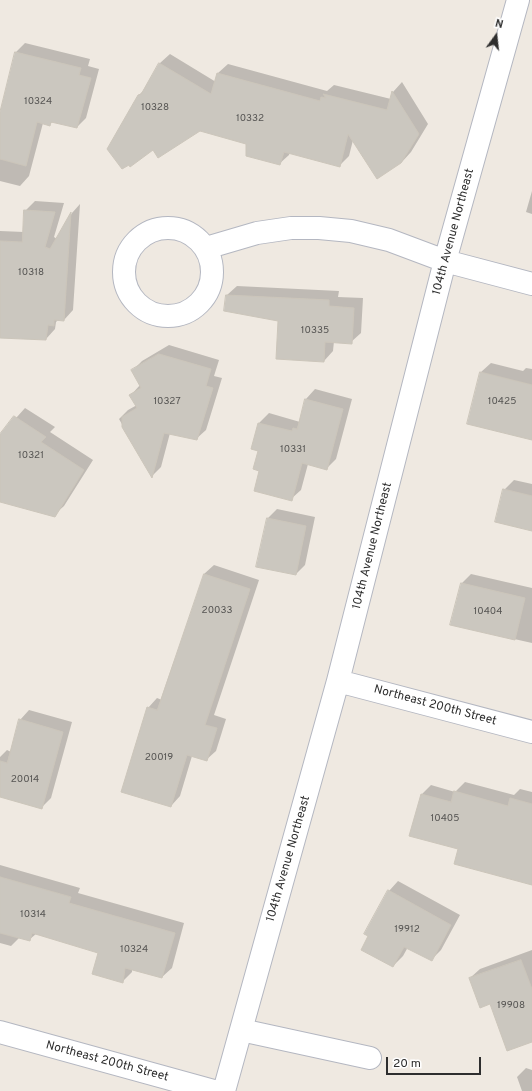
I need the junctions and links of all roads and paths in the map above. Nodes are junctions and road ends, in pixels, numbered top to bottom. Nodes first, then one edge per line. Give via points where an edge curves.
1 (518, 0) edge
2 (206, 248) junction
3 (445, 261) junction
4 (532, 284) edge
5 (338, 681) junction
6 (532, 732) edge
7 (241, 1030) junction
8 (0, 1032) edge
9 (370, 1058) dead end
10 (214, 1091) edge
11 (224, 1091) edge

1 - 3 street, 104th Avenue Northeast
2 - 2 street via 211,261 211,283 202,301 191,311 177,316 150,313 128,293 124,279 124,263 130,249 139,238 152,230 182,230 196,237
2 - 3 street via 257,233 291,228 319,228 351,231 389,240
3 - 4 street
3 - 5 street, 104th Avenue Northeast
5 - 6 street, Northeast 200th Street
5 - 7 street, 104th Avenue Northeast
7 - 9 street
7 - 11 street, 104th Avenue Northeast
8 - 10 street, Northeast 200th Street

